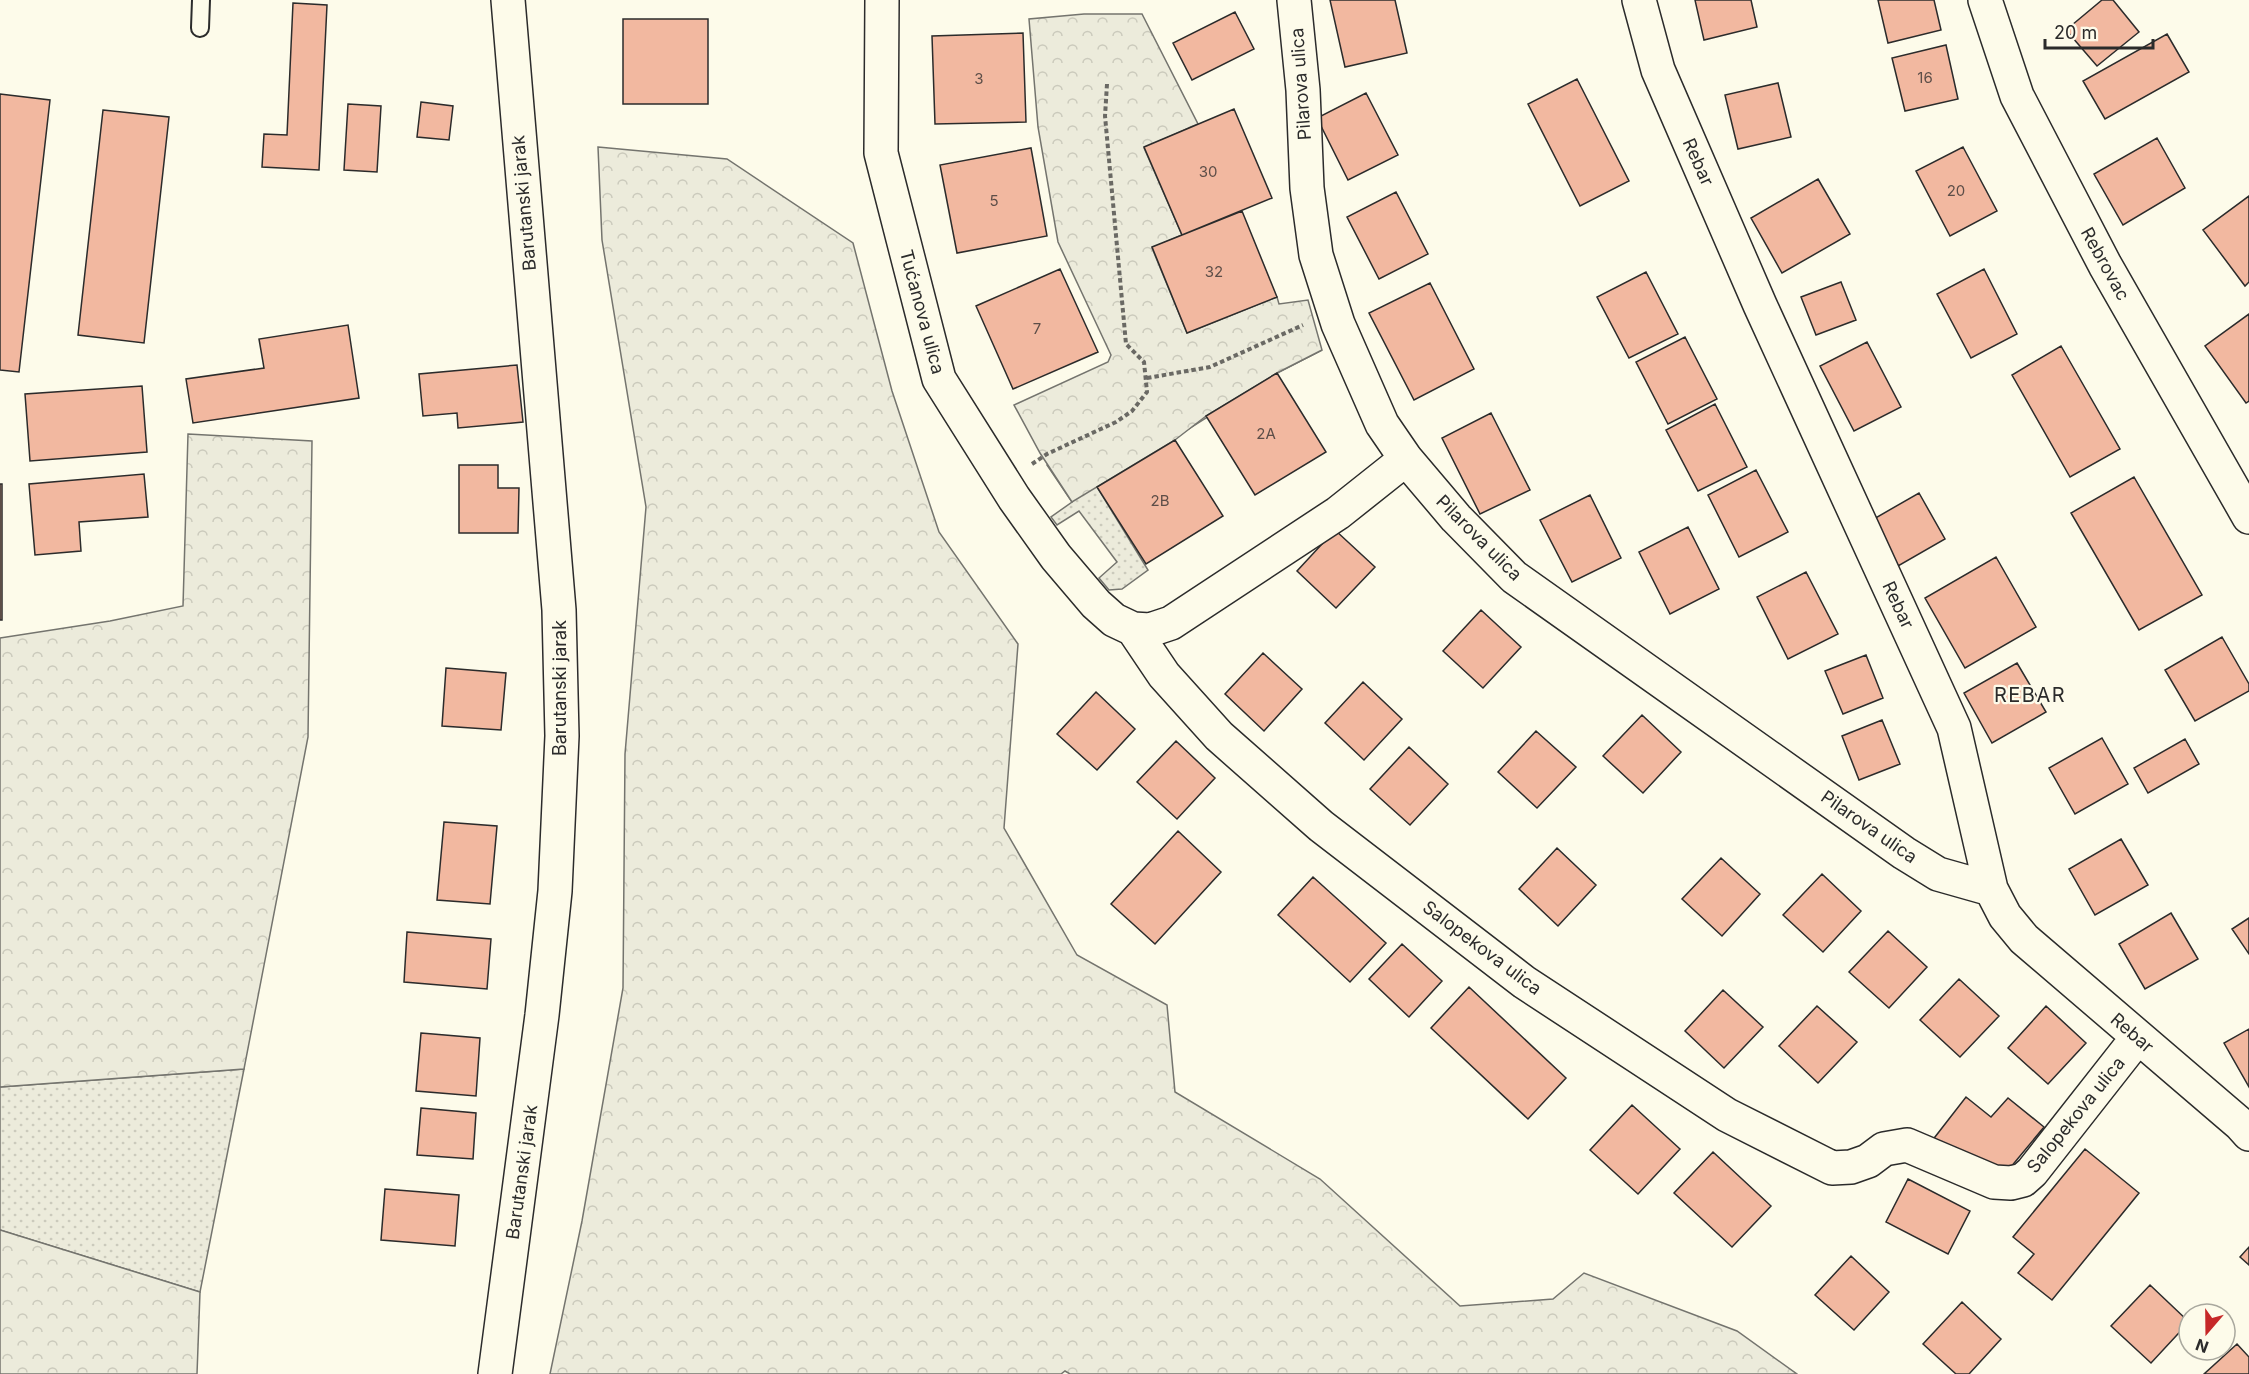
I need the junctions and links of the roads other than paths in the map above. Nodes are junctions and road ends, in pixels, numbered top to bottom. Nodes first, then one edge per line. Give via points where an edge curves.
1 (201, 0) edge
2 (508, 0) edge
3 (882, 0) edge
4 (1294, 0) edge
5 (1639, 0) edge
6 (1985, 0) edge
7 (200, 28) dead end
8 (1406, 459) junction
9 (2246, 502) edge
10 (1133, 629) junction
11 (1991, 889) junction
12 (2138, 1037) junction
13 (2249, 1134) edge
14 (495, 1374) edge

1 - 7 lane
2 - 14 street, Barutanski jarak via 559,610 562,736 555,891 545,993
3 - 10 street, Tućanova ulica via 881,153 939,379 1056,557 1096,604 1114,620
4 - 8 street, Pilarova ulica via 1307,188 1316,255 1338,324 1382,424
5 - 11 street, Rebar via 1658,70 1760,305 1954,728
6 - 9 street, Rebrovac via 2017,96 2105,266
8 - 10 street via 1338,513 1171,623 1150,630
8 - 11 street, Pilarova ulica via 1456,518 1523,584 1904,854 1938,874
10 - 12 street, Salopekova ulica via 1164,675 1219,736 1321,826 1524,982 1727,1115 1832,1168 1851,1167 1884,1149 1907,1145 1994,1182 2023,1180
11 - 12 street, Rebar via 2005,916 2024,939
12 - 13 street, Rebar

